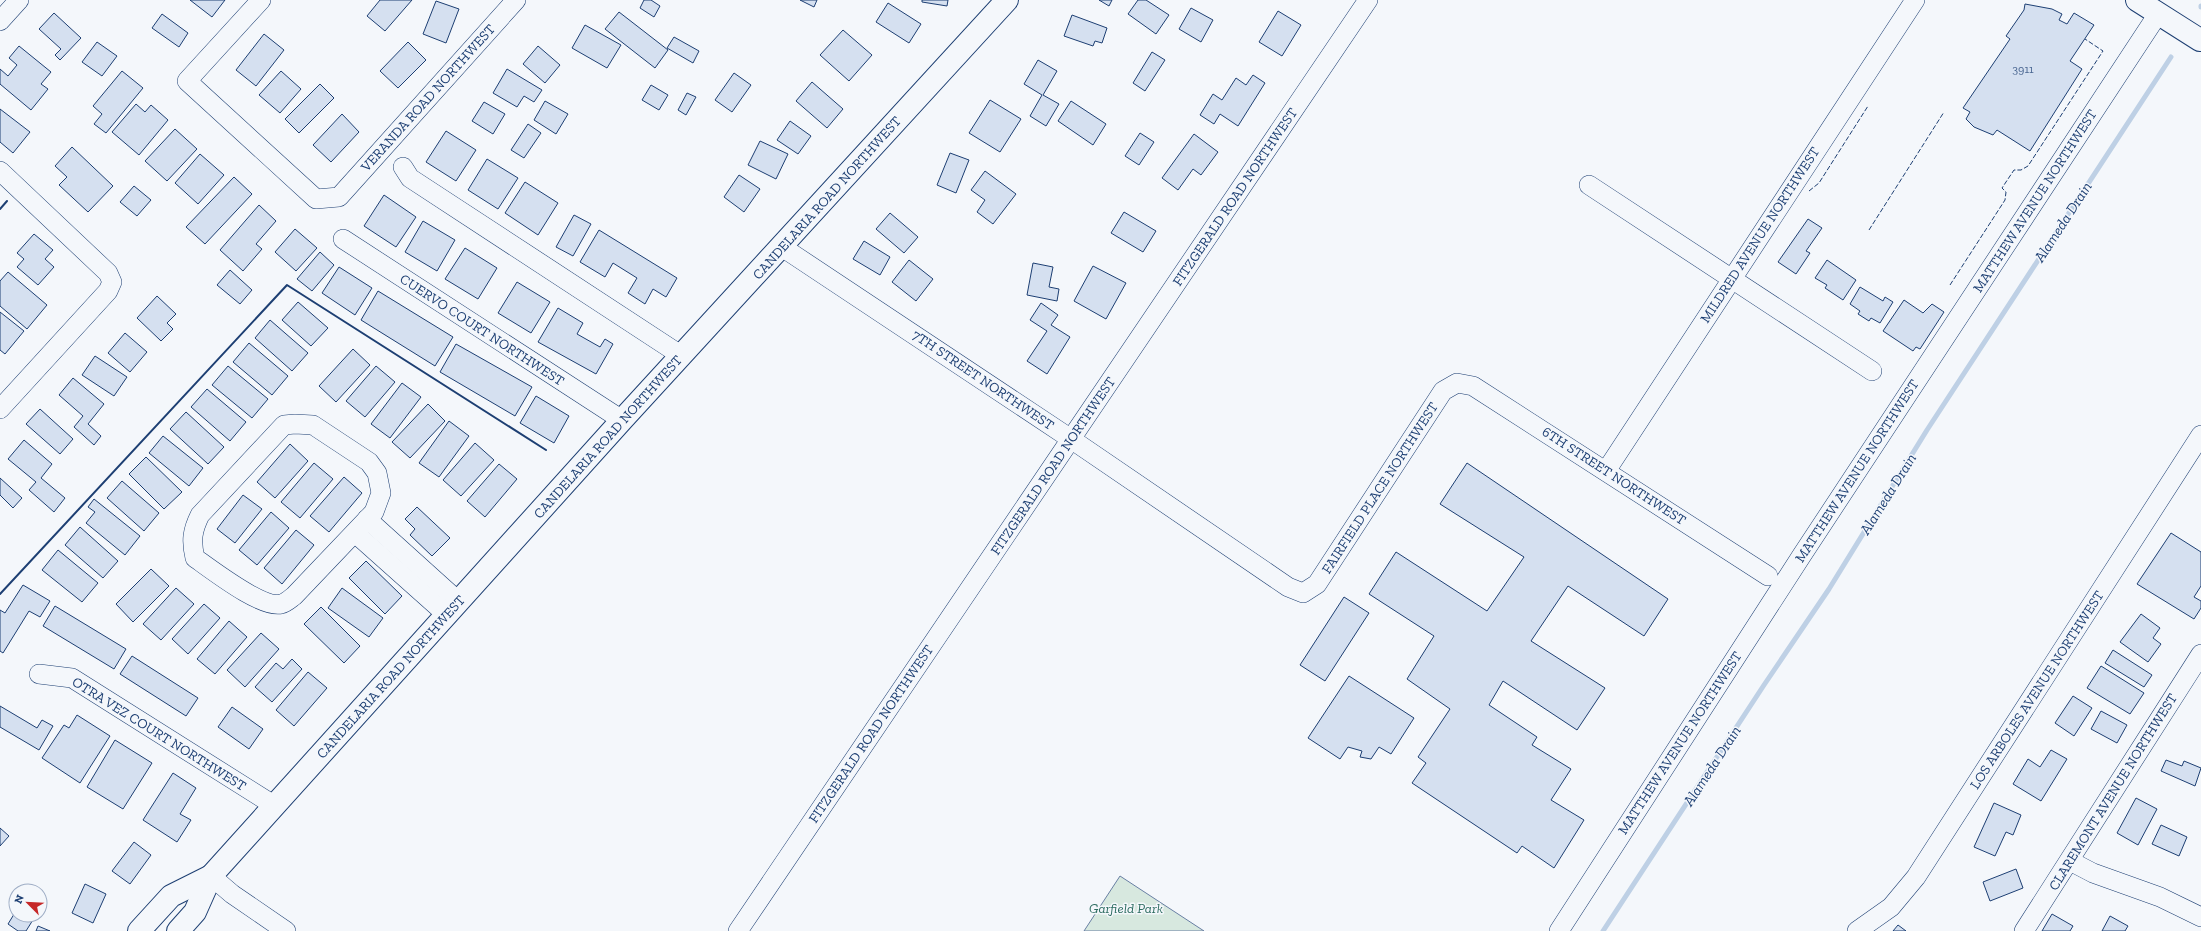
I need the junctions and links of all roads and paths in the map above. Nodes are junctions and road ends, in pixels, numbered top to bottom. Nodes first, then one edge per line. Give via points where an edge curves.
1 (19, 0) edge
2 (261, 0) edge
3 (1007, 0) edge
4 (1368, 0) edge
5 (1915, 0) edge
6 (2137, 0) edge
7 (514, 1) edge
8 (2158, 14) junction
9 (0, 21) edge
10 (2201, 44) edge
11 (403, 167) dead end
12 (0, 171) edge
13 (1589, 185) dead end
14 (343, 239) dead end
15 (782, 247) junction
16 (1732, 278) junction
17 (682, 356) junction
18 (1872, 371) dead end
19 (1458, 383) joint
20 (0, 409) edge
21 (622, 420) junction
22 (2201, 435) edge
23 (1071, 439) junction
24 (1606, 471) junction
25 (361, 526) junction
26 (1768, 576) dead end
27 (1303, 593) joint
28 (453, 609) junction
29 (2201, 654) edge
30 (39, 674) dead end
31 (275, 806) junction
32 (2070, 861) junction
33 (212, 876) junction
34 (2201, 917) edge
35 (139, 931) edge
36 (178, 931) edge
37 (286, 931) edge
38 (738, 931) edge
39 (1559, 931) edge
40 (1857, 931) edge
41 (2024, 931) edge

1 - 9 street
2 - 7 street, VERANDA ROAD NORTHWEST via 187,81 316,199 339,197
3 - 15 main road, CANDELARIA ROAD NORTHWEST
4 - 23 street, FITZGERALD ROAD NORTHWEST
5 - 16 street, MILDRED AVENUE NORTHWEST
6 - 8 main road
8 - 10 main road
8 - 39 street, MATTHEW AVENUE NORTHWEST
11 - 17 street via 410,178
12 - 20 street via 108,273 112,282 108,291
13 - 16 street
14 - 21 street, CUERVO COURT NORTHWEST
15 - 17 main road, CANDELARIA ROAD NORTHWEST
15 - 23 street, 7TH STREET NORTHWEST
16 - 18 street
16 - 24 street, MILDRED AVENUE NORTHWEST
17 - 21 main road, CANDELARIA ROAD NORTHWEST
19 - 24 street, 6TH STREET NORTHWEST via 1473,386
19 - 27 street, FAIRFIELD PLACE NORTHWEST via 1443,391 1317,584
21 - 28 main road, CANDELARIA ROAD NORTHWEST
22 - 40 street, LOS ARBOLES AVENUE NORTHWEST via 1916,877 1891,907
23 - 27 street, 7TH STREET NORTHWEST via 1288,587
23 - 38 street, FITZGERALD ROAD NORTHWEST
24 - 26 street, 6TH STREET NORTHWEST
25 - 25 street via 374,512 381,493 377,473 369,462 313,425 284,425 200,515 193,530 191,543 195,558 254,598 281,604 294,596
25 - 28 street
28 - 31 main road, CANDELARIA ROAD NORTHWEST
29 - 32 street, CLAREMONT AVENUE NORTHWEST
30 - 31 street, OTRA VEZ COURT NORTHWEST via 72,678
31 - 33 main road, CANDELARIA ROAD NORTHWEST
32 - 34 street via 2093,873 2160,897
32 - 41 street, CLAREMONT AVENUE NORTHWEST
33 - 35 main road, CANDELARIA ROAD NORTHWEST via 171,896
33 - 36 main road, CANDELARIA ROAD NORTHWEST via 195,912
33 - 37 street via 232,894

